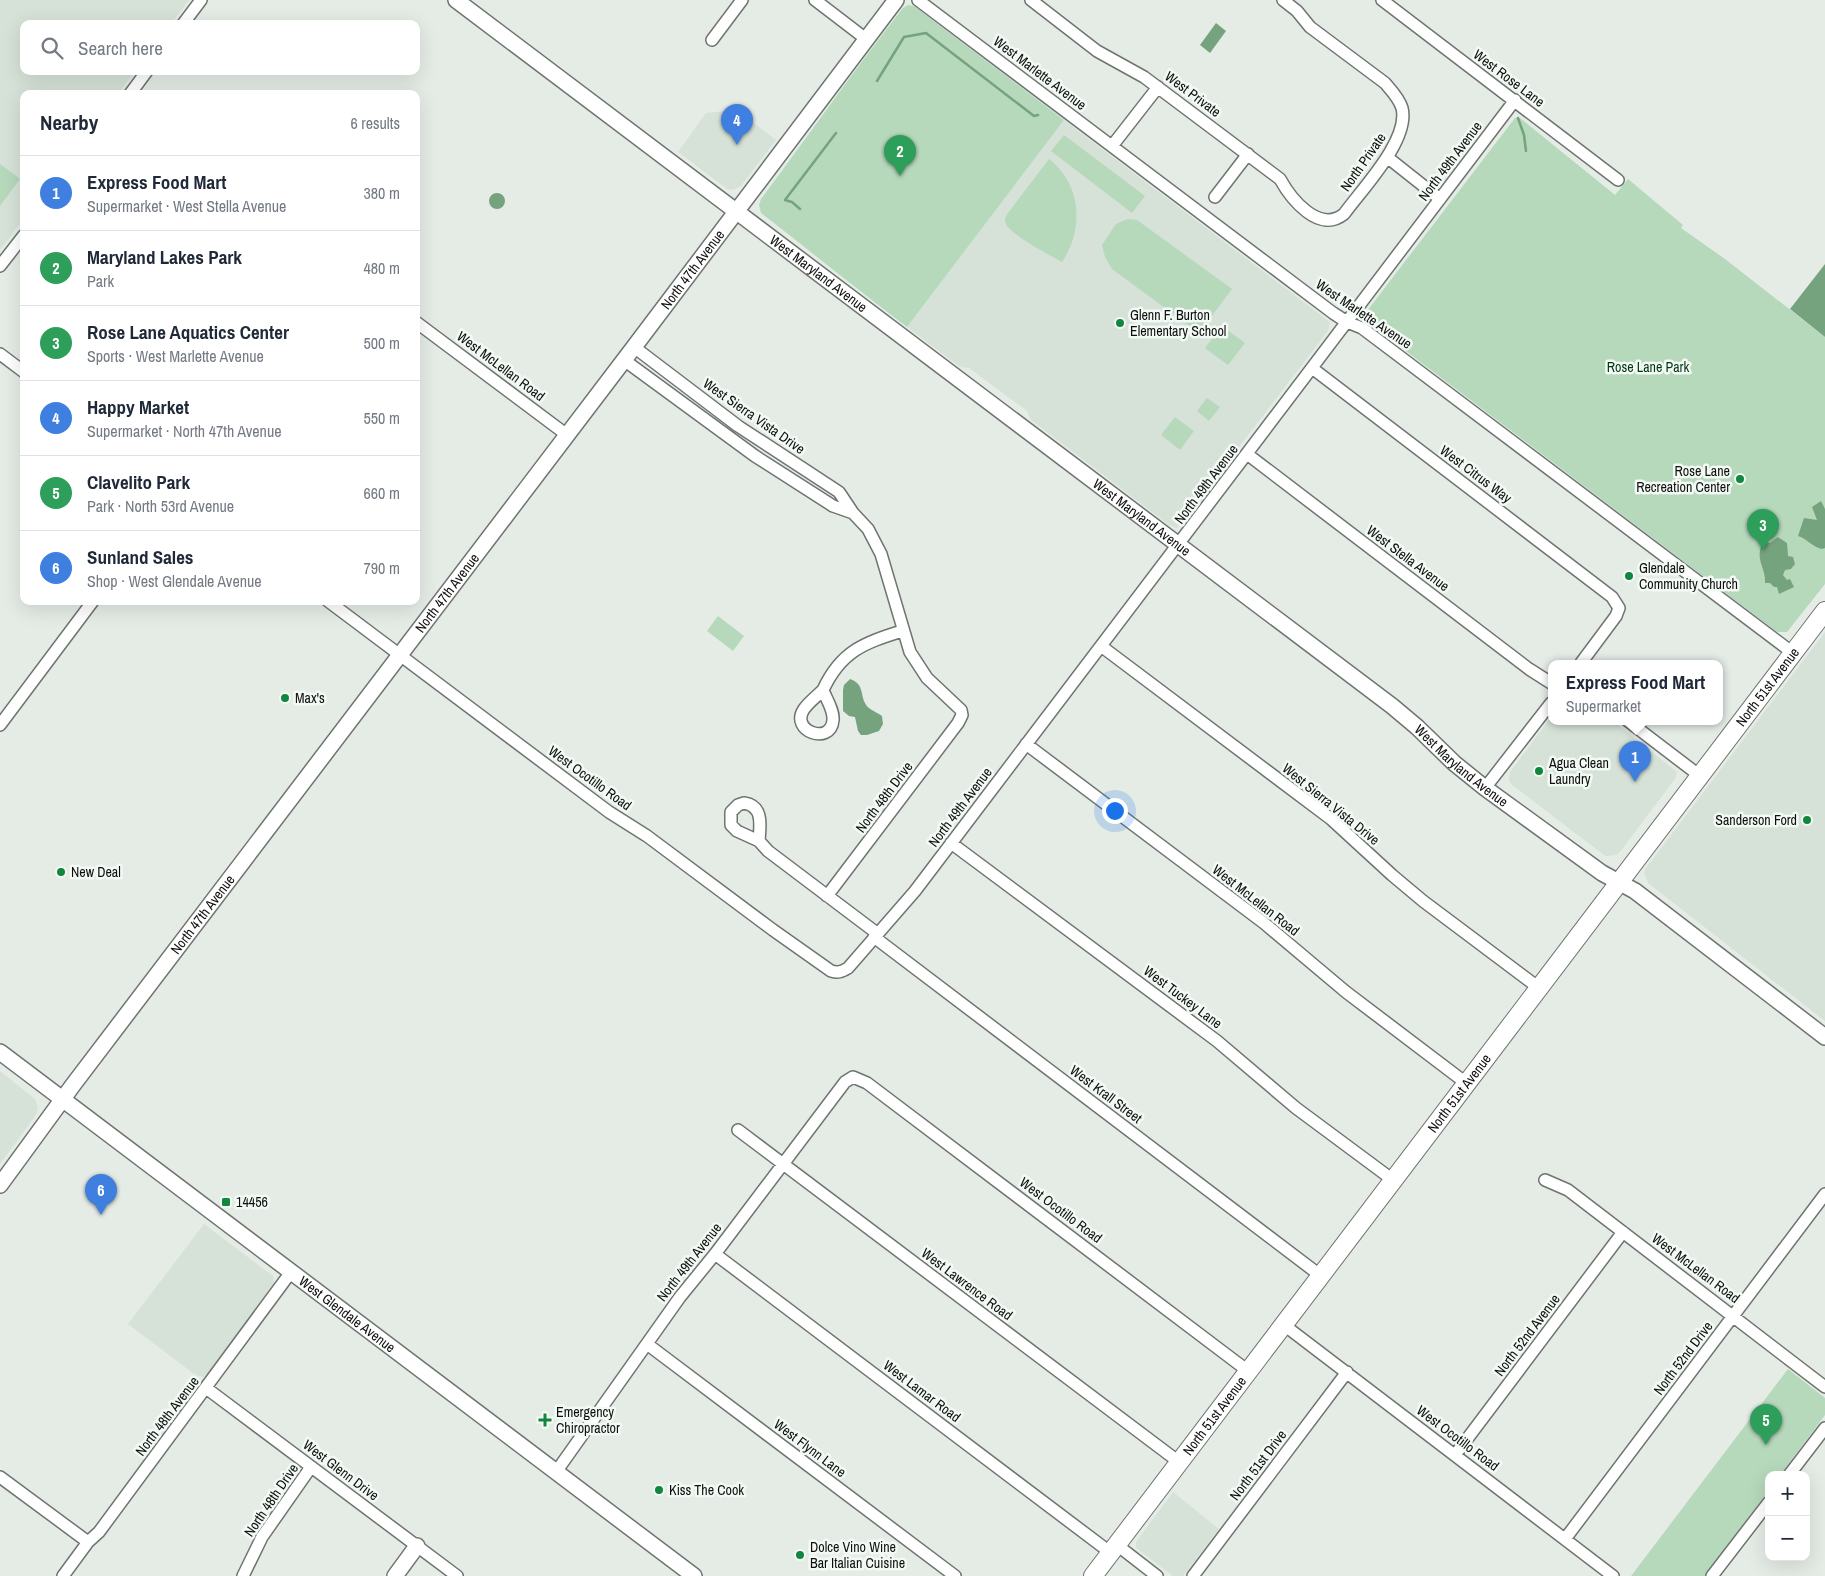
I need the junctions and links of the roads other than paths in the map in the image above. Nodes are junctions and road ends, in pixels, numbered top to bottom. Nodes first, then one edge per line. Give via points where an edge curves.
1 (202, 0) edge
2 (456, 0) edge
3 (742, 0) edge
4 (815, 0) edge
5 (896, 0) edge
6 (918, 0) edge
7 (1031, 0) edge
8 (1283, 0) edge
9 (1382, 0) edge
10 (186, 20) edge
11 (866, 39) junction
12 (712, 40) dead end
13 (144, 75) edge
14 (1158, 87) junction
15 (133, 90) edge
16 (1515, 100) junction
17 (1112, 146) junction
18 (1248, 154) junction
19 (1387, 157) junction
20 (1618, 180) dead end
21 (1215, 197) dead end
22 (1440, 199) junction
23 (736, 211) junction
24 (1329, 220) joint
25 (20, 240) edge
26 (0, 266) edge
27 (1347, 322) junction
28 (420, 325) edge
29 (634, 347) junction
30 (0, 354) edge
31 (624, 360) junction
32 (1312, 368) junction
33 (20, 369) edge
34 (567, 435) junction
35 (1247, 454) junction
36 (853, 513) junction
37 (1178, 544) junction
38 (91, 605) edge
39 (333, 605) edge
40 (1825, 611) edge
41 (902, 631) junction
42 (1101, 646) junction
43 (1793, 653) junction
44 (400, 655) junction
45 (1583, 660) edge
46 (1548, 681) edge
47 (824, 690) dead end
48 (1548, 707) edge
49 (962, 715) joint
50 (0, 724) edge
51 (1633, 725) edge
52 (1026, 744) junction
53 (1700, 776) junction
54 (1485, 788) junction
55 (760, 842) dead end
56 (951, 843) junction
57 (1619, 882) junction
58 (828, 896) junction
59 (876, 935) junction
60 (838, 973) joint
61 (1539, 988) junction
62 (1825, 1037) edge
63 (0, 1052) edge
64 (854, 1077) joint
65 (1466, 1083) junction
66 (62, 1099) junction
67 (738, 1130) dead end
68 (783, 1164) junction
69 (1393, 1180) junction
70 (1545, 1180) dead end
71 (0, 1185) edge
72 (1825, 1194) edge
73 (1623, 1232) junction
74 (715, 1254) junction
75 (292, 1272) junction
76 (1321, 1276) junction
77 (1734, 1316) junction
78 (1284, 1325) junction
79 (647, 1344) junction
80 (1248, 1371) junction
81 (1347, 1372) junction
82 (1825, 1387) edge
83 (206, 1388) junction
84 (1825, 1428) edge
85 (1455, 1455) junction
86 (1179, 1462) junction
87 (311, 1467) junction
88 (1792, 1471) edge
89 (556, 1472) junction
90 (0, 1477) edge
91 (1765, 1507) edge
92 (1565, 1539) junction
93 (88, 1542) junction
94 (417, 1546) junction
95 (1114, 1549) junction
96 (63, 1576) edge
97 (243, 1576) edge
98 (395, 1576) edge
99 (457, 1576) edge
100 (694, 1576) edge
101 (955, 1576) edge
102 (1093, 1576) edge
103 (1157, 1576) edge
104 (1193, 1576) edge
105 (1613, 1576) edge
106 (1712, 1576) edge

1 - 10 street
2 - 23 street, West Maryland Avenue
3 - 12 street
4 - 11 street
5 - 11 street, North 47th Avenue
6 - 17 street, West Marlette Avenue
7 - 14 street, West Private via 1096,51 1140,73
8 - 19 street, North Private via 1310,27 1385,82 1393,92 1402,109 1401,131
9 - 16 street, West Rose Lane
11 - 23 street, North 47th Avenue
13 - 15 street
14 - 17 street
14 - 18 street, West Private
16 - 20 street, West Rose Lane
16 - 22 street, North 49th Avenue
17 - 27 street, West Marlette Avenue
18 - 21 street
18 - 24 street, West Private via 1280,179 1294,201 1317,218
19 - 22 street
19 - 24 street, North Private via 1344,214
22 - 27 street, North 49th Avenue
23 - 29 street, North 47th Avenue
23 - 37 street, West Maryland Avenue
25 - 26 street
27 - 32 street, North 49th Avenue
27 - 43 street, West Marlette Avenue via 1362,328
28 - 34 street, West McLellan Road
29 - 31 street, North 47th Avenue
29 - 36 street, West Sierra Vista Drive via 738,426 839,492
30 - 33 street
31 - 34 street, North 47th Avenue
31 - 36 street, West Sierra Vista Drive via 755,456 833,506
32 - 35 street, North 49th Avenue
32 - 45 street, West Citrus Way via 1612,597 1619,608 1616,616
34 - 44 street, North 47th Avenue
35 - 37 street, North 49th Avenue
35 - 46 street, West Stella Avenue
36 - 41 street, West Sierra Vista Drive via 868,529 881,554
37 - 42 street, North 49th Avenue
37 - 54 street, West Maryland Avenue via 1392,706
38 - 50 street
39 - 44 street, West Ocotillo Road
40 - 43 main road, North 51st Avenue
41 - 47 street via 872,640 848,654 835,667
41 - 49 street, West Sierra Vista Drive via 921,671 957,704
42 - 52 street, North 49th Avenue
42 - 61 street, West Sierra Vista Drive via 1331,819 1392,876
43 - 53 main road, North 51st Avenue
44 - 60 street, West Ocotillo Road via 609,812 647,836 826,968
44 - 66 street, North 47th Avenue
48 - 54 street
49 - 58 street, North 48th Drive
51 - 53 street
52 - 56 street, North 49th Avenue
52 - 65 street, West McLellan Road via 1264,923 1346,992
53 - 57 main road, North 51st Avenue
54 - 57 street, West Maryland Avenue
55 - 58 street, West Krall Street
56 - 59 street, North 49th Avenue
56 - 69 street, West Tuckey Lane via 1217,1041 1296,1108
57 - 61 main road, North 51st Avenue
57 - 62 street, West Maryland Avenue
58 - 59 street, West Krall Street
59 - 60 street, North 49th Avenue via 848,968
59 - 76 street, West Krall Street
61 - 65 main road, North 51st Avenue
63 - 66 street, West Glendale Avenue
64 - 68 street, North 49th Avenue via 845,1082
64 - 80 street, West Ocotillo Road via 867,1083
65 - 69 main road, North 51st Avenue
66 - 71 street, North 47th Avenue
66 - 75 street, West Glendale Avenue
67 - 68 street, West Lawrence Road
68 - 74 street, North 49th Avenue
68 - 86 street, West Lawrence Road
69 - 76 main road, North 51st Avenue
70 - 73 street, West McLellan Road via 1568,1190
72 - 77 street, North 52nd Drive
73 - 77 street, West McLellan Road
73 - 85 street, North 52nd Avenue
74 - 79 street, North 49th Avenue
74 - 95 street, West Lamar Road
75 - 83 street, North 48th Avenue
75 - 89 street, West Glendale Avenue
76 - 78 main road, North 51st Avenue
77 - 82 street, West McLellan Road
77 - 92 street, North 52nd Drive
78 - 80 main road, North 51st Avenue
78 - 81 street, West Ocotillo Road
79 - 89 street, North 49th Avenue
79 - 101 street, West Flynn Lane
80 - 86 main road, North 51st Avenue
81 - 85 street, West Ocotillo Road
81 - 104 street, North 51st Drive
83 - 87 street, West Glenn Drive
83 - 93 street, North 48th Avenue via 99,1532
84 - 88 street
85 - 92 street, West Ocotillo Road
86 - 95 main road, North 51st Avenue
87 - 94 street, West Glenn Drive
87 - 97 street, North 48th Drive via 262,1536
89 - 100 street, West Glendale Avenue
90 - 93 street
91 - 106 street
92 - 105 street, West Ocotillo Road
93 - 96 street, North 48th Avenue
94 - 98 street
94 - 99 street, West Glenn Drive
95 - 102 main road, North 51st Avenue
95 - 103 street, West Lamar Road

